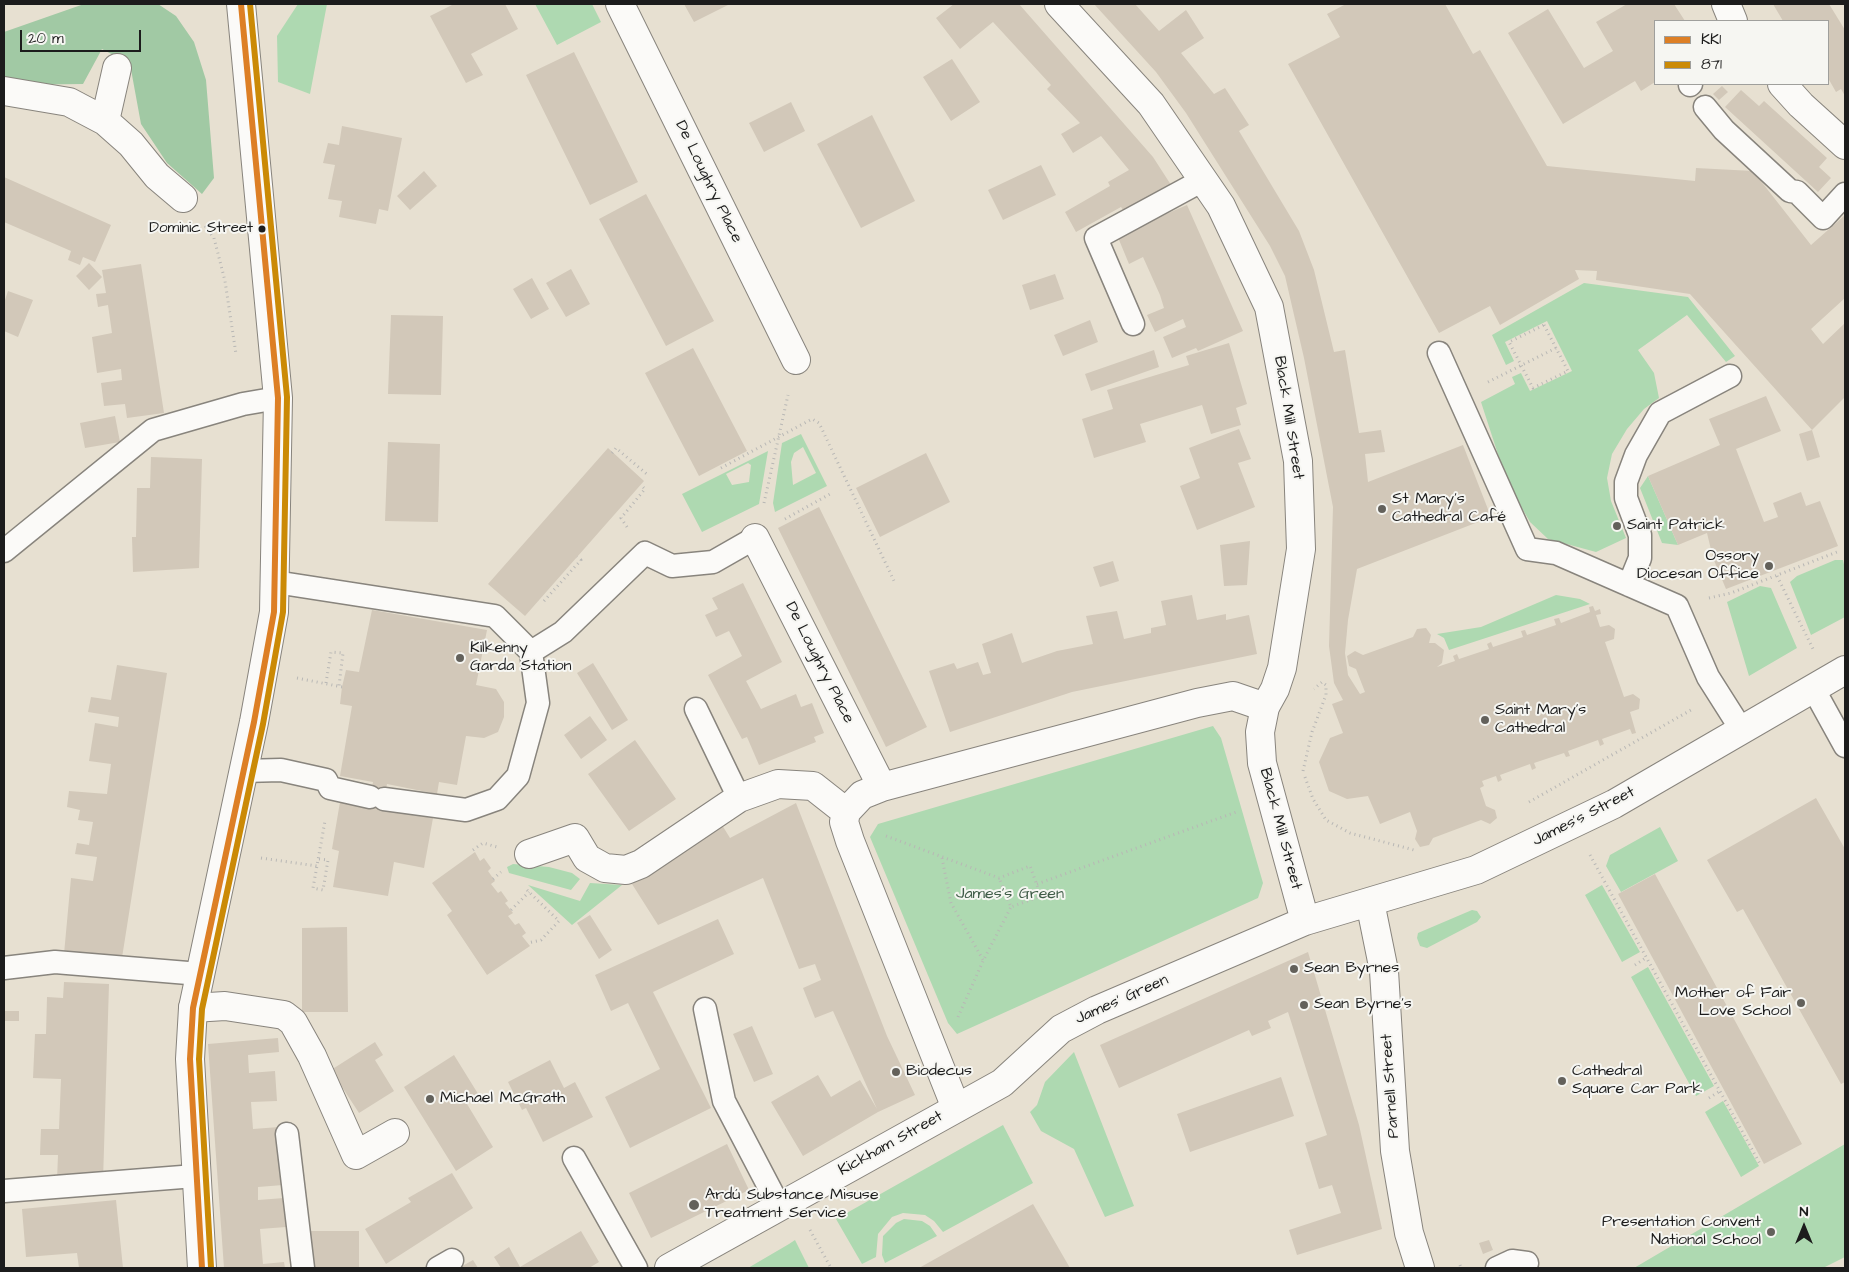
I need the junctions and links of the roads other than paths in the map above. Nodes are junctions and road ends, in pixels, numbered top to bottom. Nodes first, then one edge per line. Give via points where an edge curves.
1 (241, 4) edge
2 (620, 4) edge
3 (1059, 4) edge
4 (1726, 4) edge
5 (1733, 20) edge
6 (117, 68) dead end
7 (1783, 85) edge
8 (4, 91) edge
9 (1705, 107) dead end
10 (105, 121) junction
11 (1845, 145) edge
12 (1203, 180) junction
13 (1845, 194) edge
14 (183, 198) dead end
15 (1133, 324) dead end
16 (1439, 353) dead end
17 (796, 360) road end
18 (1730, 376) dead end
19 (278, 398) junction
20 (755, 538) joint
21 (4, 551) edge
22 (275, 582) junction
23 (1629, 585) junction
24 (531, 652) junction
25 (1829, 679) edge
26 (1265, 707) junction
27 (696, 709) dead end
28 (1741, 729) junction
29 (1845, 746) edge
30 (243, 771) junction
31 (882, 787) junction
32 (739, 798) junction
33 (846, 812) junction
34 (529, 854) dead end
35 (1370, 902) junction
36 (1305, 921) junction
37 (4, 968) edge
38 (200, 974) junction
39 (193, 1008) junction
40 (705, 1009) dead end
41 (956, 1108) junction
42 (395, 1133) dead end
43 (287, 1134) dead end
44 (574, 1158) dead end
45 (195, 1176) junction
46 (4, 1191) edge
47 (785, 1203) junction
48 (202, 1268) edge
49 (303, 1268) edge
50 (636, 1268) edge
51 (669, 1268) edge
52 (1420, 1268) edge
53 (1497, 1268) edge
54 (1526, 1268) edge

1 - 19 street
2 - 17 street, De Loughry Place
3 - 12 street, Black Mill Street via 1151,104
4 - 5 street
6 - 10 street
7 - 11 street
8 - 10 street via 69,102
9 - 13 lane via 1724,130 1823,218
10 - 14 street via 131,144 157,176
12 - 15 lane via 1096,238
12 - 26 street, Black Mill Street via 1221,206 1269,307 1298,461 1301,549 1282,668
16 - 23 lane via 1527,549 1556,554
18 - 23 lane via 1660,413 1636,455 1626,482 1626,498 1640,534 1640,558
19 - 21 lane via 243,404 152,430
19 - 22 street
20 - 24 lane via 713,562 672,566 645,554 563,632
20 - 31 street, De Loughry Place
22 - 24 lane via 495,616
22 - 30 street via 274,612
23 - 28 lane via 1677,606 1718,695
24 - 30 lane via 538,703 518,776 497,799 466,810 330,788 326,780 281,770
25 - 28 street, James's Street
25 - 29 lane
26 - 31 street via 1234,696 1197,703
26 - 36 street, Black Mill Street via 1260,732 1262,763
27 - 32 lane
28 - 35 street, James's Street via 1614,804 1476,870
30 - 38 street
31 - 33 street via 862,795
32 - 33 street via 778,784 813,786
32 - 34 street via 641,864 626,870 605,868 587,858 575,838
33 - 41 street via 844,822 850,841
35 - 36 street, James's Street
35 - 52 street, Parnell Street via 1384,971 1395,1151 1408,1233
36 - 41 street, James' Green via 1073,1022 1061,1029 1002,1083
37 - 38 lane via 55,962
38 - 39 street
39 - 42 street via 225,1006 284,1015 293,1022 312,1056 356,1155
39 - 45 street via 190,1059
40 - 47 lane via 724,1101
41 - 47 street, Kickham Street
43 - 49 lane
44 - 50 lane
45 - 46 lane
45 - 48 street
47 - 51 street, Kickham Street
53 - 54 lane via 1512,1261 1527,1263

